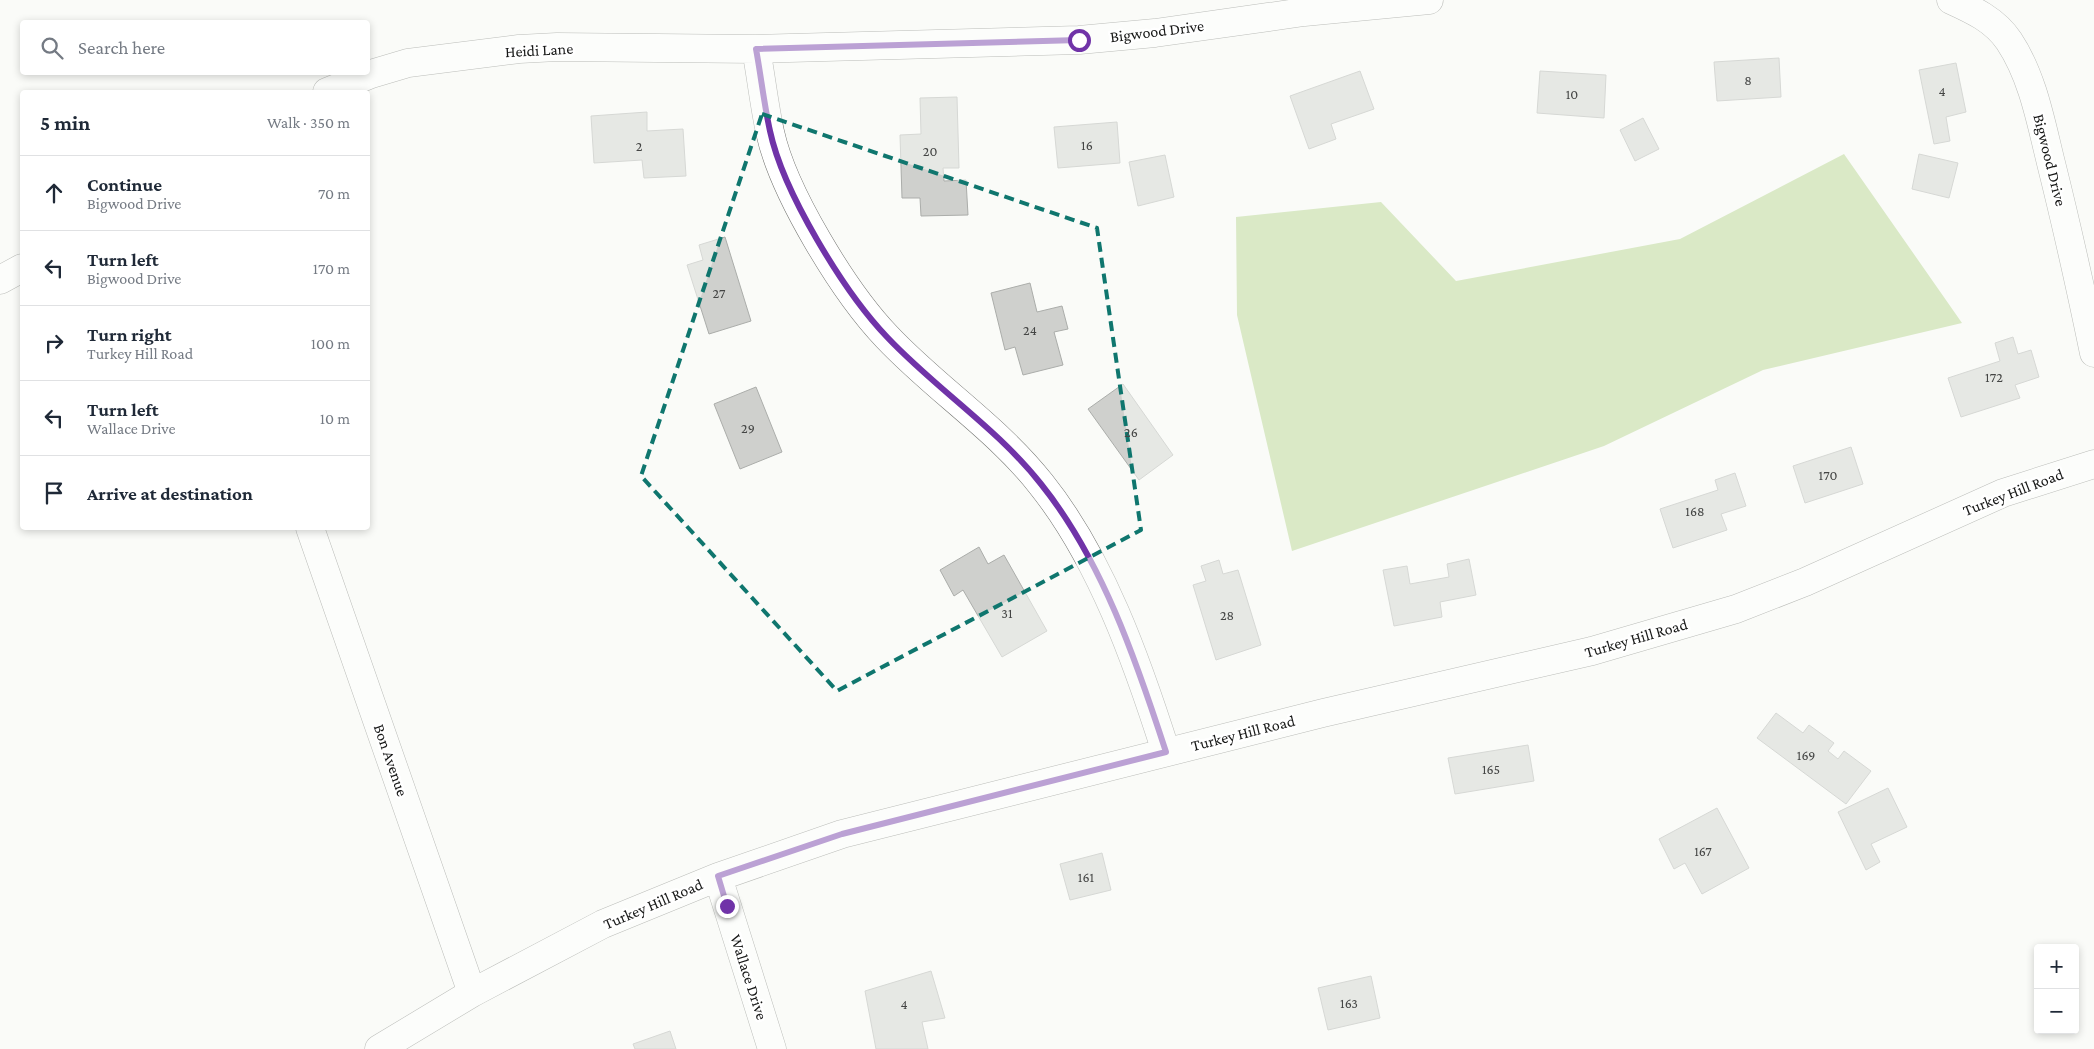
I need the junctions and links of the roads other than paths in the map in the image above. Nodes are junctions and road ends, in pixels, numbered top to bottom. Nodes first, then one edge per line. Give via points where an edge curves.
1 (1429, 0) edge
2 (1951, 0) edge
3 (756, 49) junction
4 (370, 74) edge
5 (369, 75) edge
6 (332, 90) edge
7 (20, 269) edge
8 (0, 280) edge
9 (2094, 353) edge
10 (2094, 464) edge
11 (311, 530) edge
12 (1166, 752) junction
13 (718, 876) junction
14 (472, 993) junction
15 (379, 1049) edge
16 (772, 1049) edge

1 - 3 street, Bigwood Drive via 1079,40
2 - 9 street, Bigwood Drive via 1981,14 2008,41 2025,73 2037,107 2072,248
3 - 4 street, Heidi Lane via 519,49 408,63
3 - 12 street via 770,133 785,176 822,247 886,337 994,434 1040,483 1065,517 1084,545 1105,590
5 - 6 street, Heidi Lane
7 - 8 street
10 - 12 street, Turkey Hill Road via 2003,493 1805,582 1736,609 1592,651
11 - 14 street, Bon Avenue
12 - 13 street, Turkey Hill Road via 842,834
13 - 14 street, Turkey Hill Road via 603,924
13 - 16 street, Wallace Drive
14 - 15 street, Turkey Hill Road

